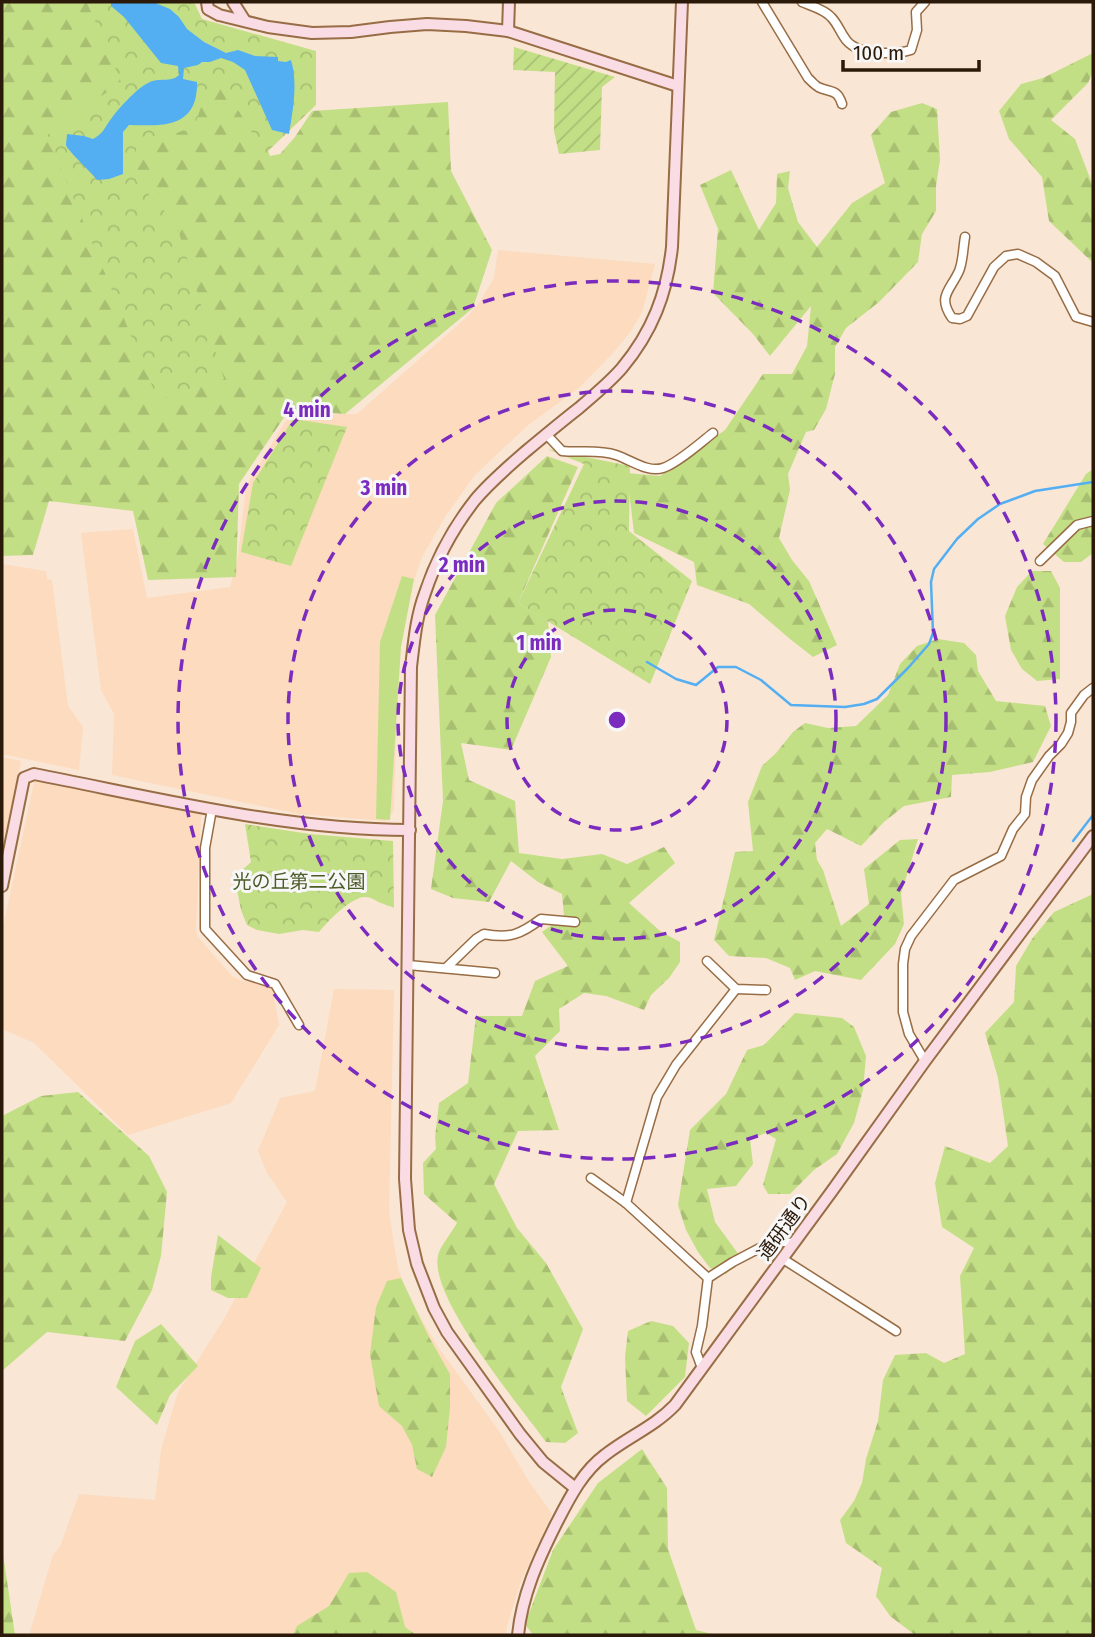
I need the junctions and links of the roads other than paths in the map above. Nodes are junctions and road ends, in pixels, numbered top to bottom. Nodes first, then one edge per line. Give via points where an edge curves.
1 (207, 2) edge
2 (233, 2) edge
3 (509, 2) edge
4 (682, 2) edge
5 (762, 2) edge
6 (802, 2) edge
7 (925, 2) edge
8 (245, 21) junction
9 (508, 31) junction
10 (678, 86) junction
11 (842, 104) dead end
12 (965, 237) dead end
13 (1093, 321) edge
14 (713, 433) dead end
15 (546, 434) junction
16 (1093, 521) edge
17 (1040, 561) dead end
18 (1093, 688) edge
19 (212, 809) junction
20 (410, 830) junction
21 (1093, 836) edge
22 (2, 886) edge
23 (575, 922) dead end
24 (707, 961) dead end
25 (408, 965) junction
26 (446, 968) junction
27 (495, 973) dead end
28 (736, 989) junction
29 (766, 990) dead end
30 (299, 1025) dead end
31 (925, 1061) junction
32 (591, 1178) dead end
33 (626, 1203) junction
34 (794, 1243) junction
35 (783, 1259) junction
36 (708, 1278) junction
37 (896, 1331) dead end
38 (702, 1368) junction
39 (575, 1488) junction
40 (518, 1635) edge

1 - 8 street via 208,9 219,15
2 - 8 street
3 - 9 street
4 - 10 street
5 - 11 street via 808,78 839,96
6 - 7 street via 831,17 848,43 858,49 897,54 911,50 916,12
8 - 9 street via 329,34 427,24
9 - 10 street
10 - 15 street via 672,247 664,293 647,331 621,369
12 - 13 street via 960,269 944,298 952,318 967,316 994,267 1006,256 1018,254 1055,276 1076,317
14 - 15 street via 670,465 652,470 600,451 562,451
15 - 20 street via 477,498 442,552 424,595 411,667
16 - 17 street via 1077,526
18 - 31 street via 1071,713 1068,733 1032,780 1026,814 1000,856 954,880 905,949 903,1012 909,1034
19 - 20 street via 324,826
19 - 22 street via 34,774 24,778
19 - 30 street via 205,848 205,929 247,975 275,984
20 - 25 street
21 - 31 street, 通研通り
23 - 26 street via 541,919 526,930 501,938 484,934
24 - 28 street
25 - 26 street
25 - 39 street via 406,1201 417,1264 447,1332 542,1462
26 - 27 street
28 - 29 street
28 - 33 street via 676,1065 657,1097
31 - 34 street, 通研通り
32 - 33 street
33 - 36 street
34 - 35 street, 通研通り
34 - 36 street via 773,1241
35 - 37 street
35 - 38 street, 通研通り
36 - 38 street via 696,1352
38 - 39 street, 通研通り via 665,1415 604,1456
39 - 40 street, 通研通り via 537,1563

